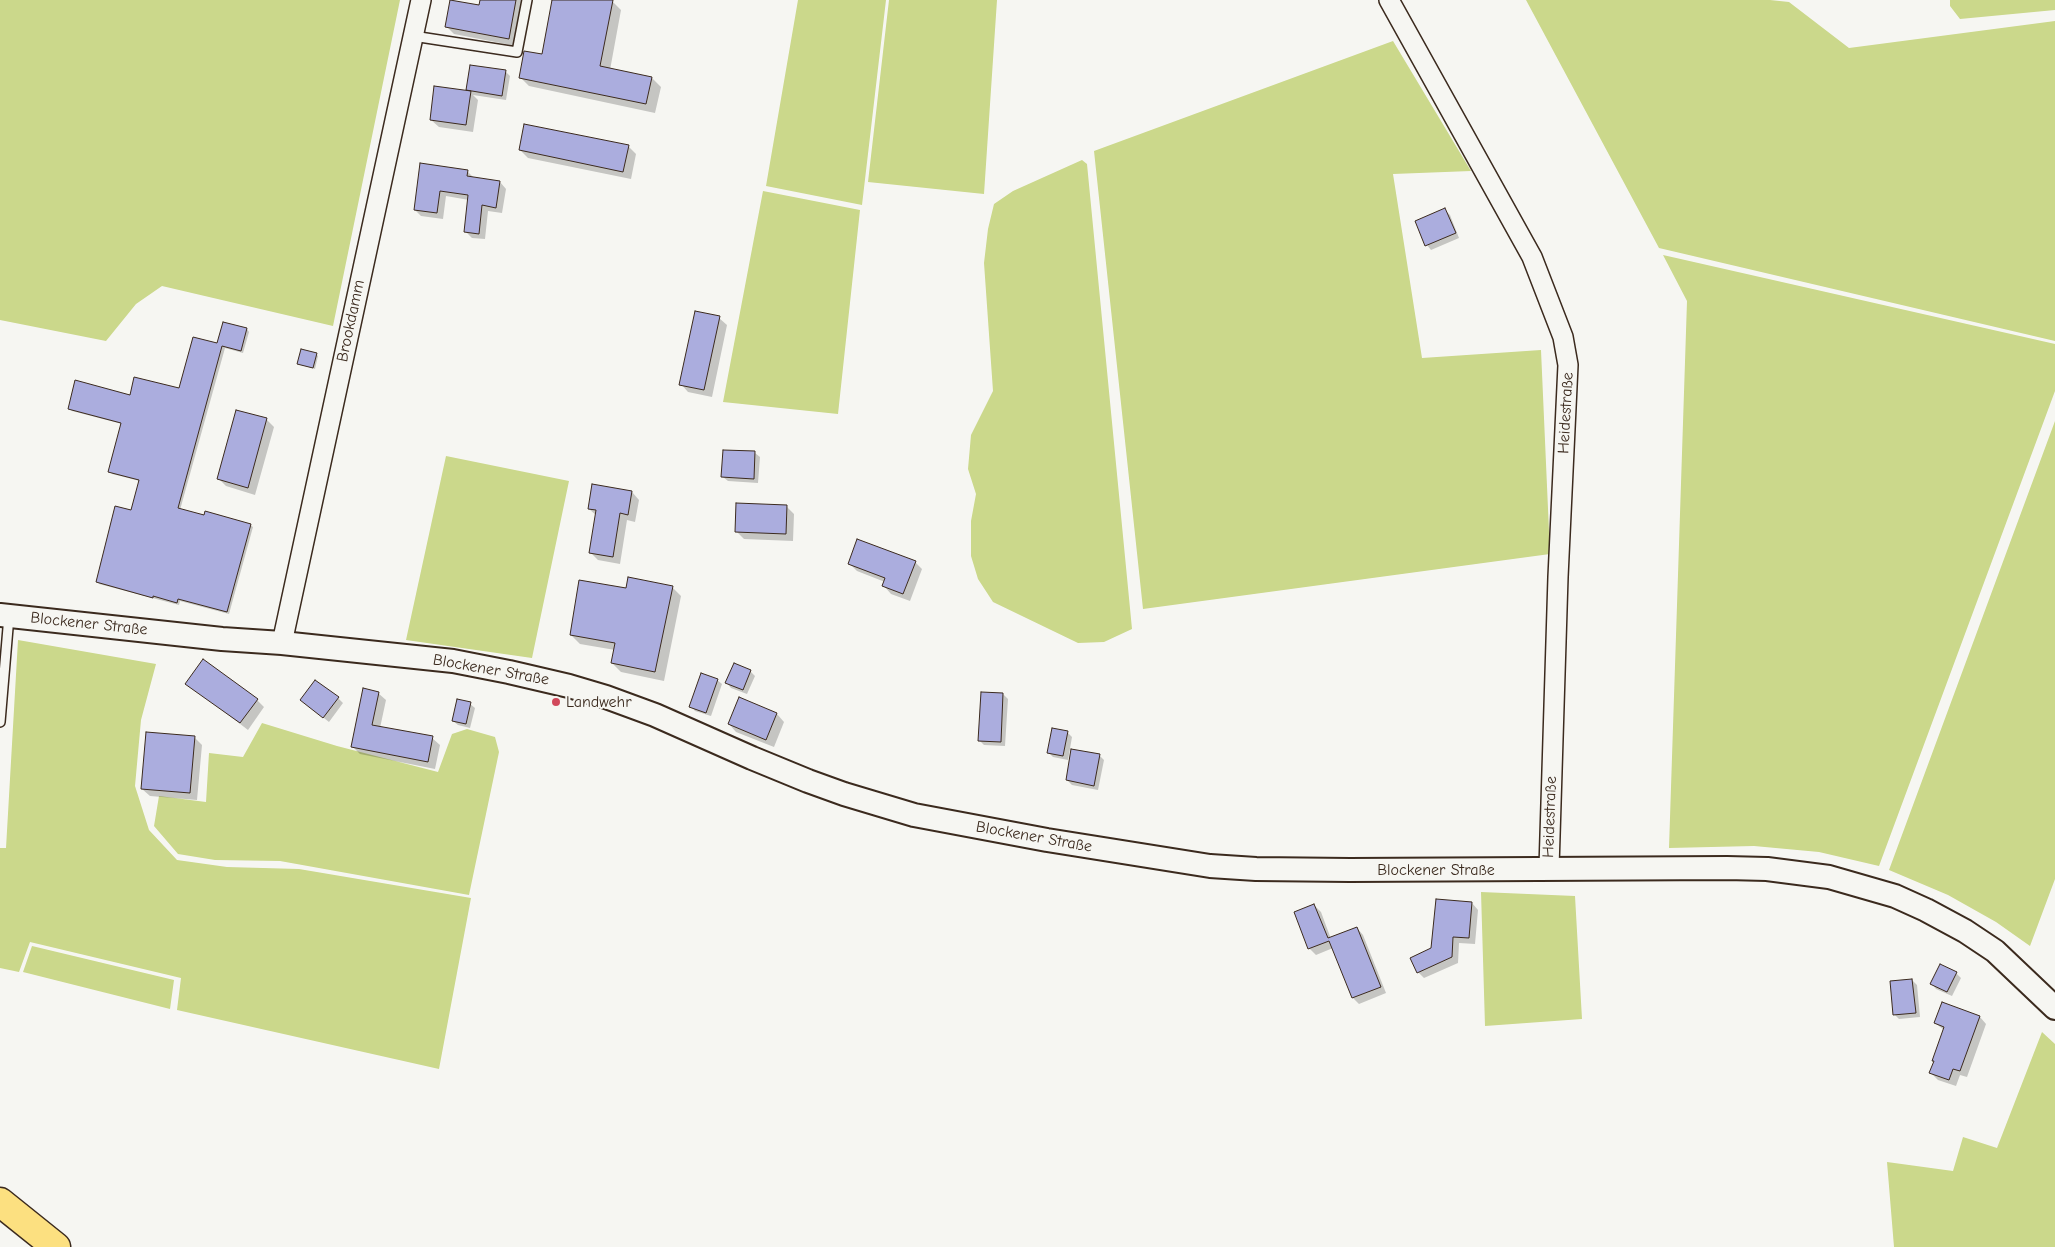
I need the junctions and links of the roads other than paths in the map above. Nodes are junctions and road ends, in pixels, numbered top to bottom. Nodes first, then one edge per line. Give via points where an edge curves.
1 (421, 0) edge
2 (527, 0) edge
3 (1389, 0) edge
4 (413, 36) junction
5 (4, 615) edge
6 (282, 643) junction
7 (0, 722) edge
8 (1549, 868) junction
9 (2055, 1008) edge
10 (0, 1202) edge
11 (56, 1247) edge

1 - 4 street, Brookdamm
2 - 4 lane via 517,52
3 - 8 street, Heidestraße via 1532,256 1563,337 1568,365
4 - 6 street, Brookdamm
5 - 6 street, Blockener Straße
5 - 7 lane
6 - 8 street, Blockener Straße via 453,661 554,682 655,715 844,794 914,814 1047,840 1210,866 1256,869
8 - 9 street, Blockener Straße via 1767,869 1803,872 1855,883 1895,896 1965,931 1995,951
10 - 11 highway

